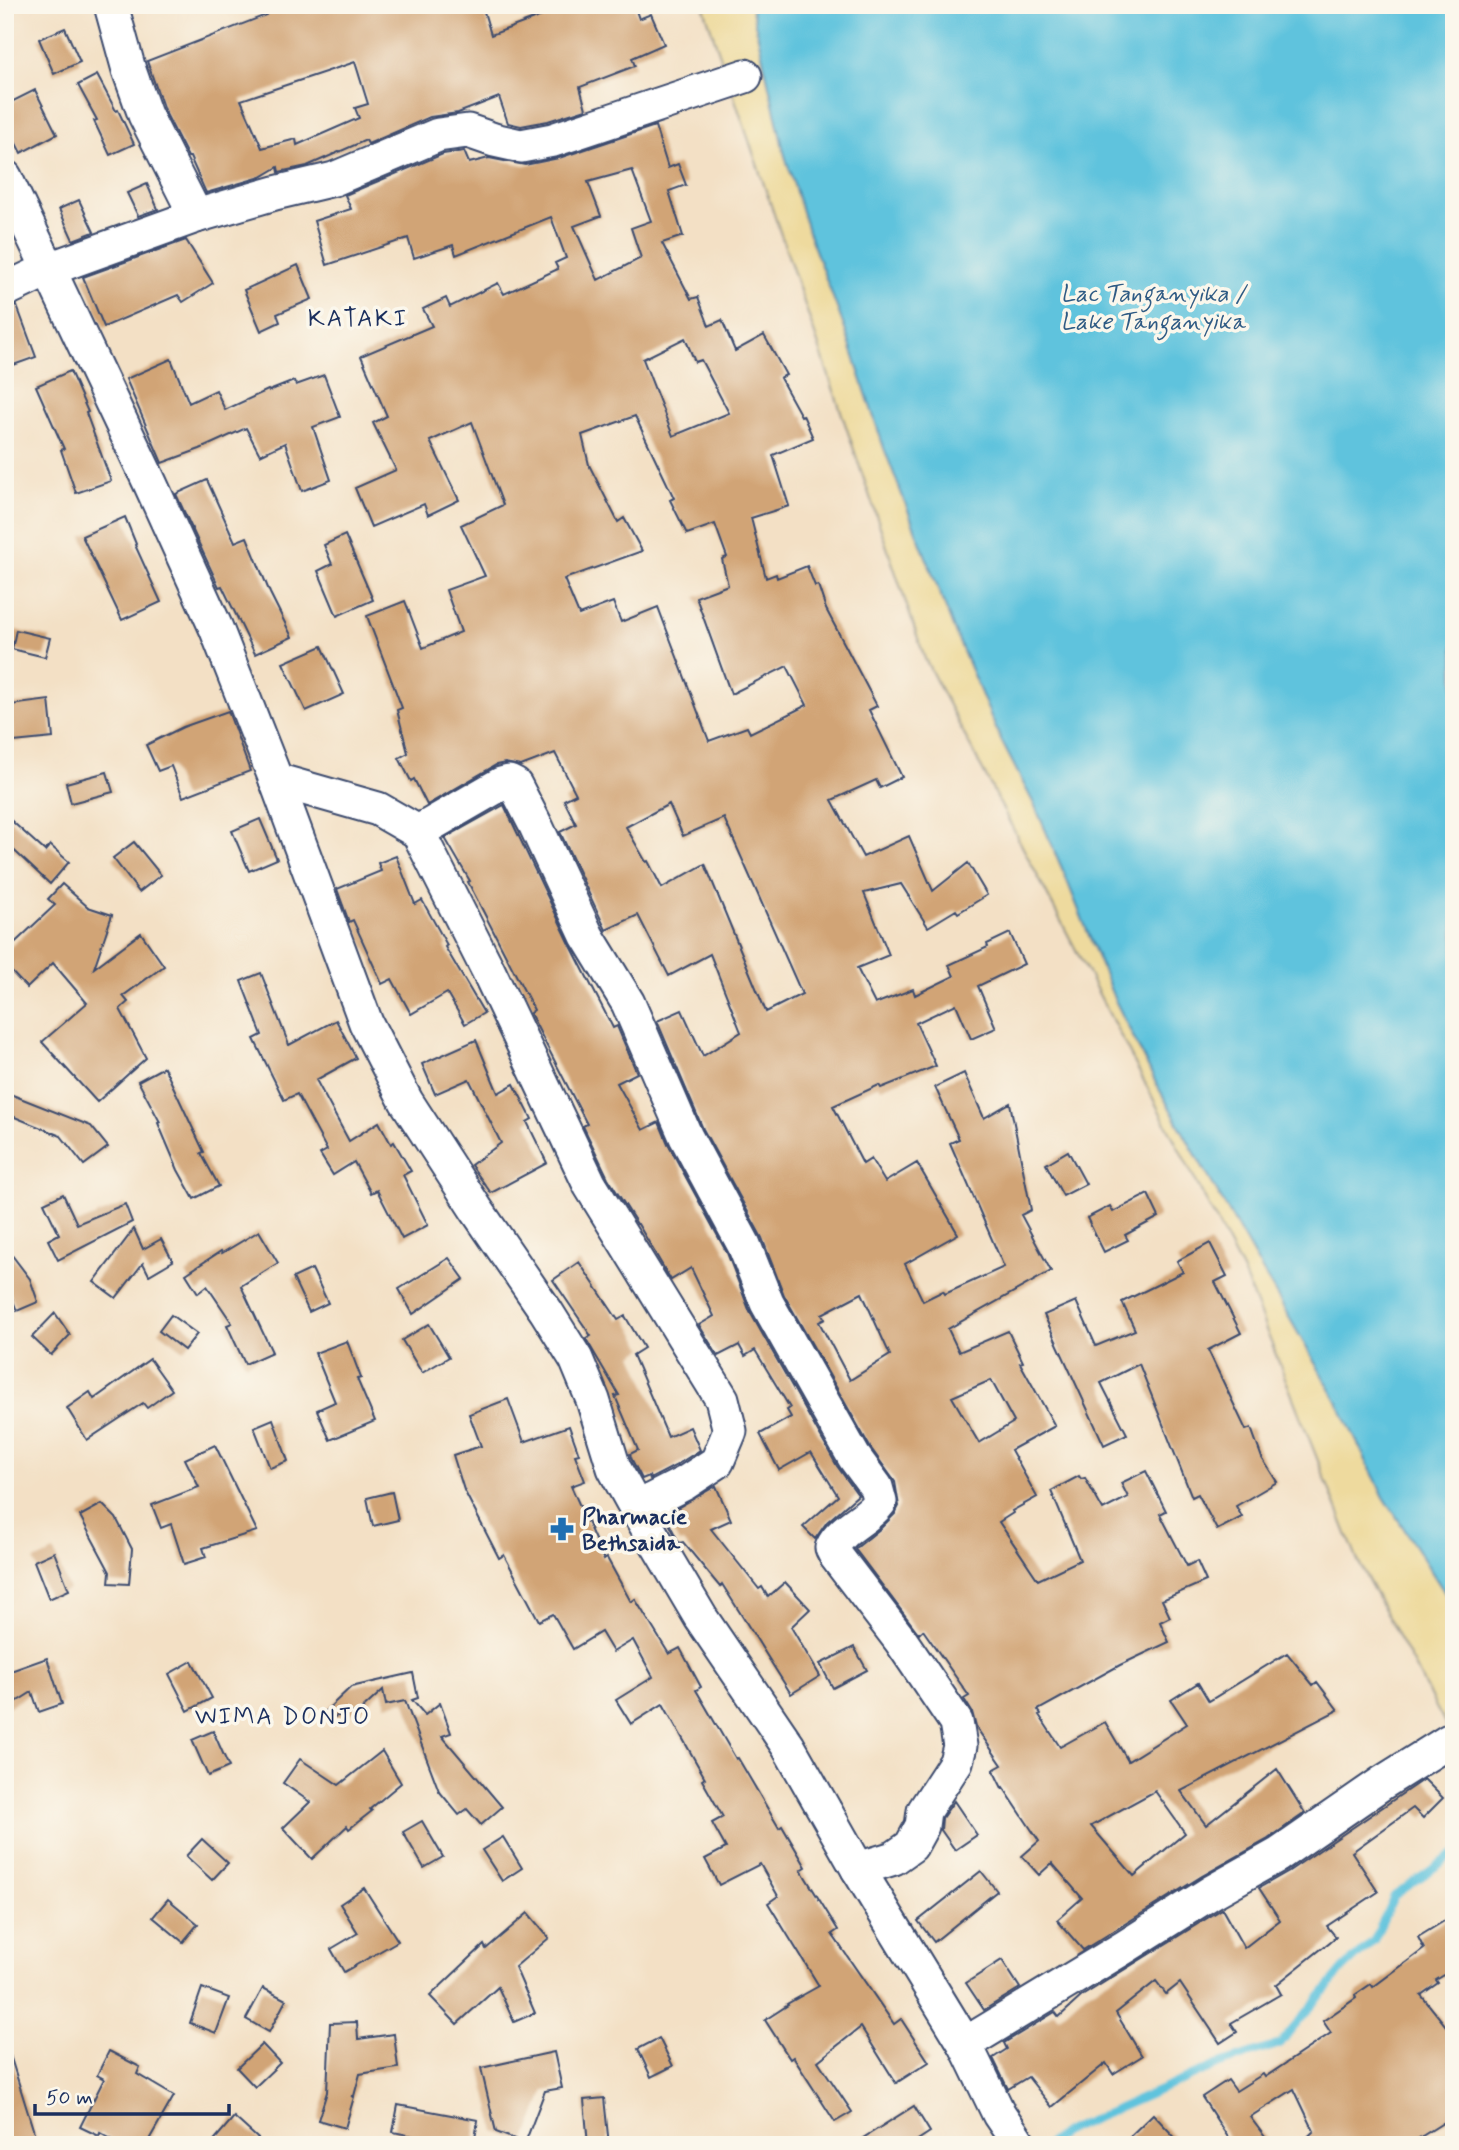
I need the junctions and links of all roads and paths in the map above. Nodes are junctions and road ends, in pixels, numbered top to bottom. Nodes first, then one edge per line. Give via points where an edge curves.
1 (111, 5) edge
2 (746, 76) dead end
3 (5, 177) edge
4 (196, 216) junction
5 (49, 269) junction
6 (5, 290) edge
7 (276, 780) junction
8 (418, 832) junction
9 (636, 1507) junction
10 (1449, 1741) dead end
11 (858, 1869) junction
12 (965, 2044) junction
13 (1020, 2145) edge

1 - 4 street via 145,116
2 - 4 street via 553,140 521,146 468,131 438,135 334,179
3 - 5 street
4 - 5 street
5 - 6 street
5 - 7 street via 216,628
7 - 8 street via 378,809
7 - 9 street via 366,1023 406,1101 576,1359 614,1468
8 - 9 street via 590,1185 722,1399 730,1431 717,1462
8 - 11 street via 501,784 515,785 587,936 628,1003 686,1137 744,1245 766,1303 876,1487 880,1502 873,1512 836,1539 832,1548 956,1722 960,1746 956,1762 924,1811 911,1846 894,1858
9 - 11 street via 701,1618 788,1746
10 - 12 street via 1278,1855
11 - 12 street
12 - 13 street via 999,2114

